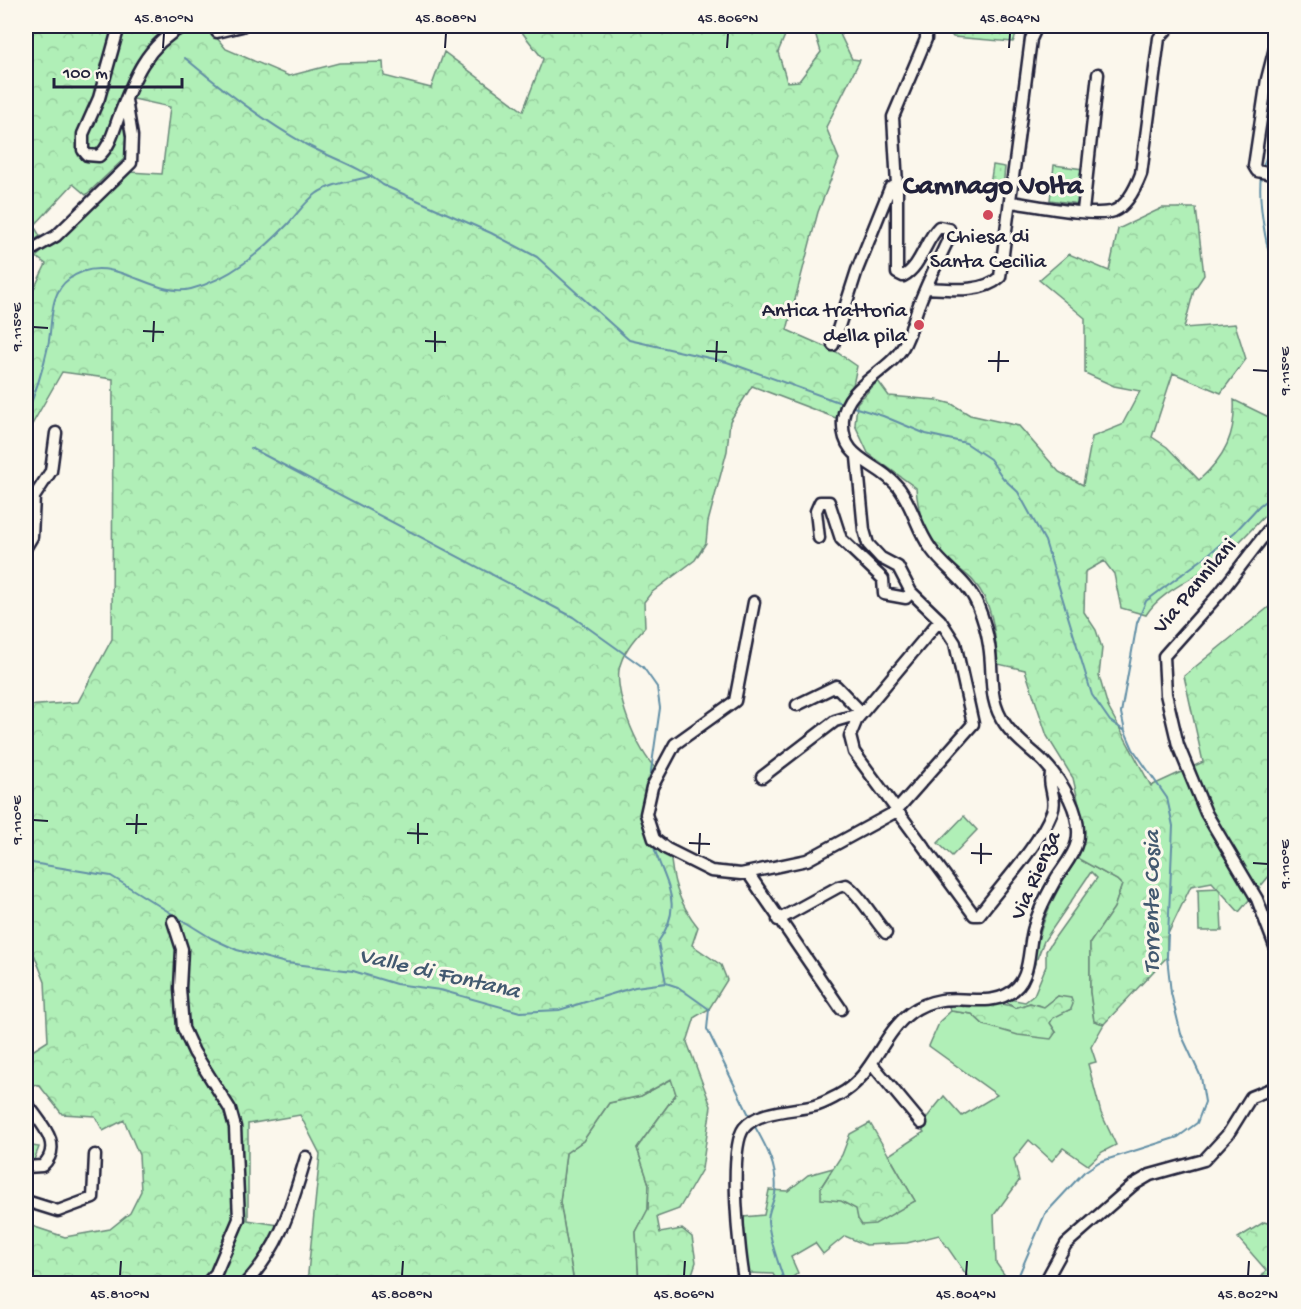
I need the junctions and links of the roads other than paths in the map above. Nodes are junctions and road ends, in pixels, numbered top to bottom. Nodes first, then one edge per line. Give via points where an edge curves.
1 (119, 26) edge
2 (183, 26) edge
3 (242, 26) edge
4 (926, 26) edge
5 (1037, 26) edge
6 (1170, 26) edge
7 (217, 32) dead end
8 (1275, 44) edge
9 (1098, 74) dead end
10 (126, 97) junction
11 (1274, 174) edge
12 (897, 185) junction
13 (1012, 202) junction
14 (1083, 212) junction
15 (26, 253) edge
16 (926, 288) junction
17 (833, 345) dead end
18 (56, 433) dead end
19 (857, 457) junction
20 (1275, 520) edge
21 (819, 538) dead end
22 (26, 546) edge
23 (911, 592) junction
24 (754, 602) dead end
25 (940, 620) junction
26 (796, 705) dead end
27 (862, 713) junction
28 (1052, 771) junction
29 (762, 777) dead end
30 (895, 812) junction
31 (748, 873) junction
32 (778, 920) junction
33 (173, 921) dead end
34 (886, 933) dead end
35 (1275, 949) edge
36 (841, 1009) dead end
37 (872, 1064) junction
38 (1275, 1087) edge
39 (26, 1102) edge
40 (921, 1123) dead end
41 (94, 1155) dead end
42 (306, 1156) dead end
43 (26, 1167) edge
44 (26, 1201) edge
45 (206, 1284) edge
46 (244, 1284) edge
47 (745, 1284) edge
48 (1044, 1284) edge

1 - 10 street via 99,98 82,134 82,150 87,154 99,156 108,148
2 - 10 street via 164,35 144,58
3 - 7 street
4 - 12 street via 926,39 893,117
5 - 13 street via 1031,39
6 - 14 street via 1159,38 1141,174 1135,189 1115,211
8 - 11 street via 1254,160 1257,171
9 - 14 street
10 - 15 street via 132,136 131,163 56,236
12 - 16 street via 896,269 900,275 911,271 936,230 946,226 948,229 948,240
12 - 17 street via 890,188 857,270
13 - 14 street
13 - 16 street via 1000,278 963,289
16 - 19 street via 902,350 862,385 844,413 846,444
18 - 22 street via 51,471 34,497 32,537
19 - 23 street via 868,544 881,558 898,567
19 - 28 street, Via Rienza via 883,472 899,488 929,546 966,583 978,606 990,648 990,683 995,703 1005,724
20 - 35 street, Via Pannilani via 1220,593 1164,656 1166,694 1178,745 1206,813 1257,898
21 - 23 street via 816,511 820,502 829,502 841,539 883,579 884,594 906,598
23 - 25 street
24 - 31 street via 735,701 675,744 652,788 646,814 654,839 667,849 711,871
25 - 27 street
25 - 30 street via 956,644 973,724
26 - 27 street via 834,681
27 - 29 street via 836,721
27 - 30 street via 850,736 854,752
28 - 30 street via 1049,778 1053,810 979,915 974,915 959,898
28 - 37 street, Via Rienza via 1072,806 1078,824 1077,841 1039,912 1027,969 1019,986 994,999 948,998 921,1007 891,1032
30 - 31 street via 807,860
31 - 32 street
32 - 34 street via 846,885
32 - 36 street
33 - 45 street via 182,949 183,1028 230,1109 235,1127 239,1219 216,1273
37 - 40 street
37 - 47 street, Via Rienza via 843,1093 818,1105 763,1117 750,1123 741,1134 737,1149 738,1249
38 - 48 street via 1251,1097 1228,1134 1204,1160 1150,1174 1133,1185 1066,1244
39 - 43 street via 49,1135 52,1152 42,1166
41 - 44 street via 93,1198 58,1211
42 - 46 street via 282,1232

